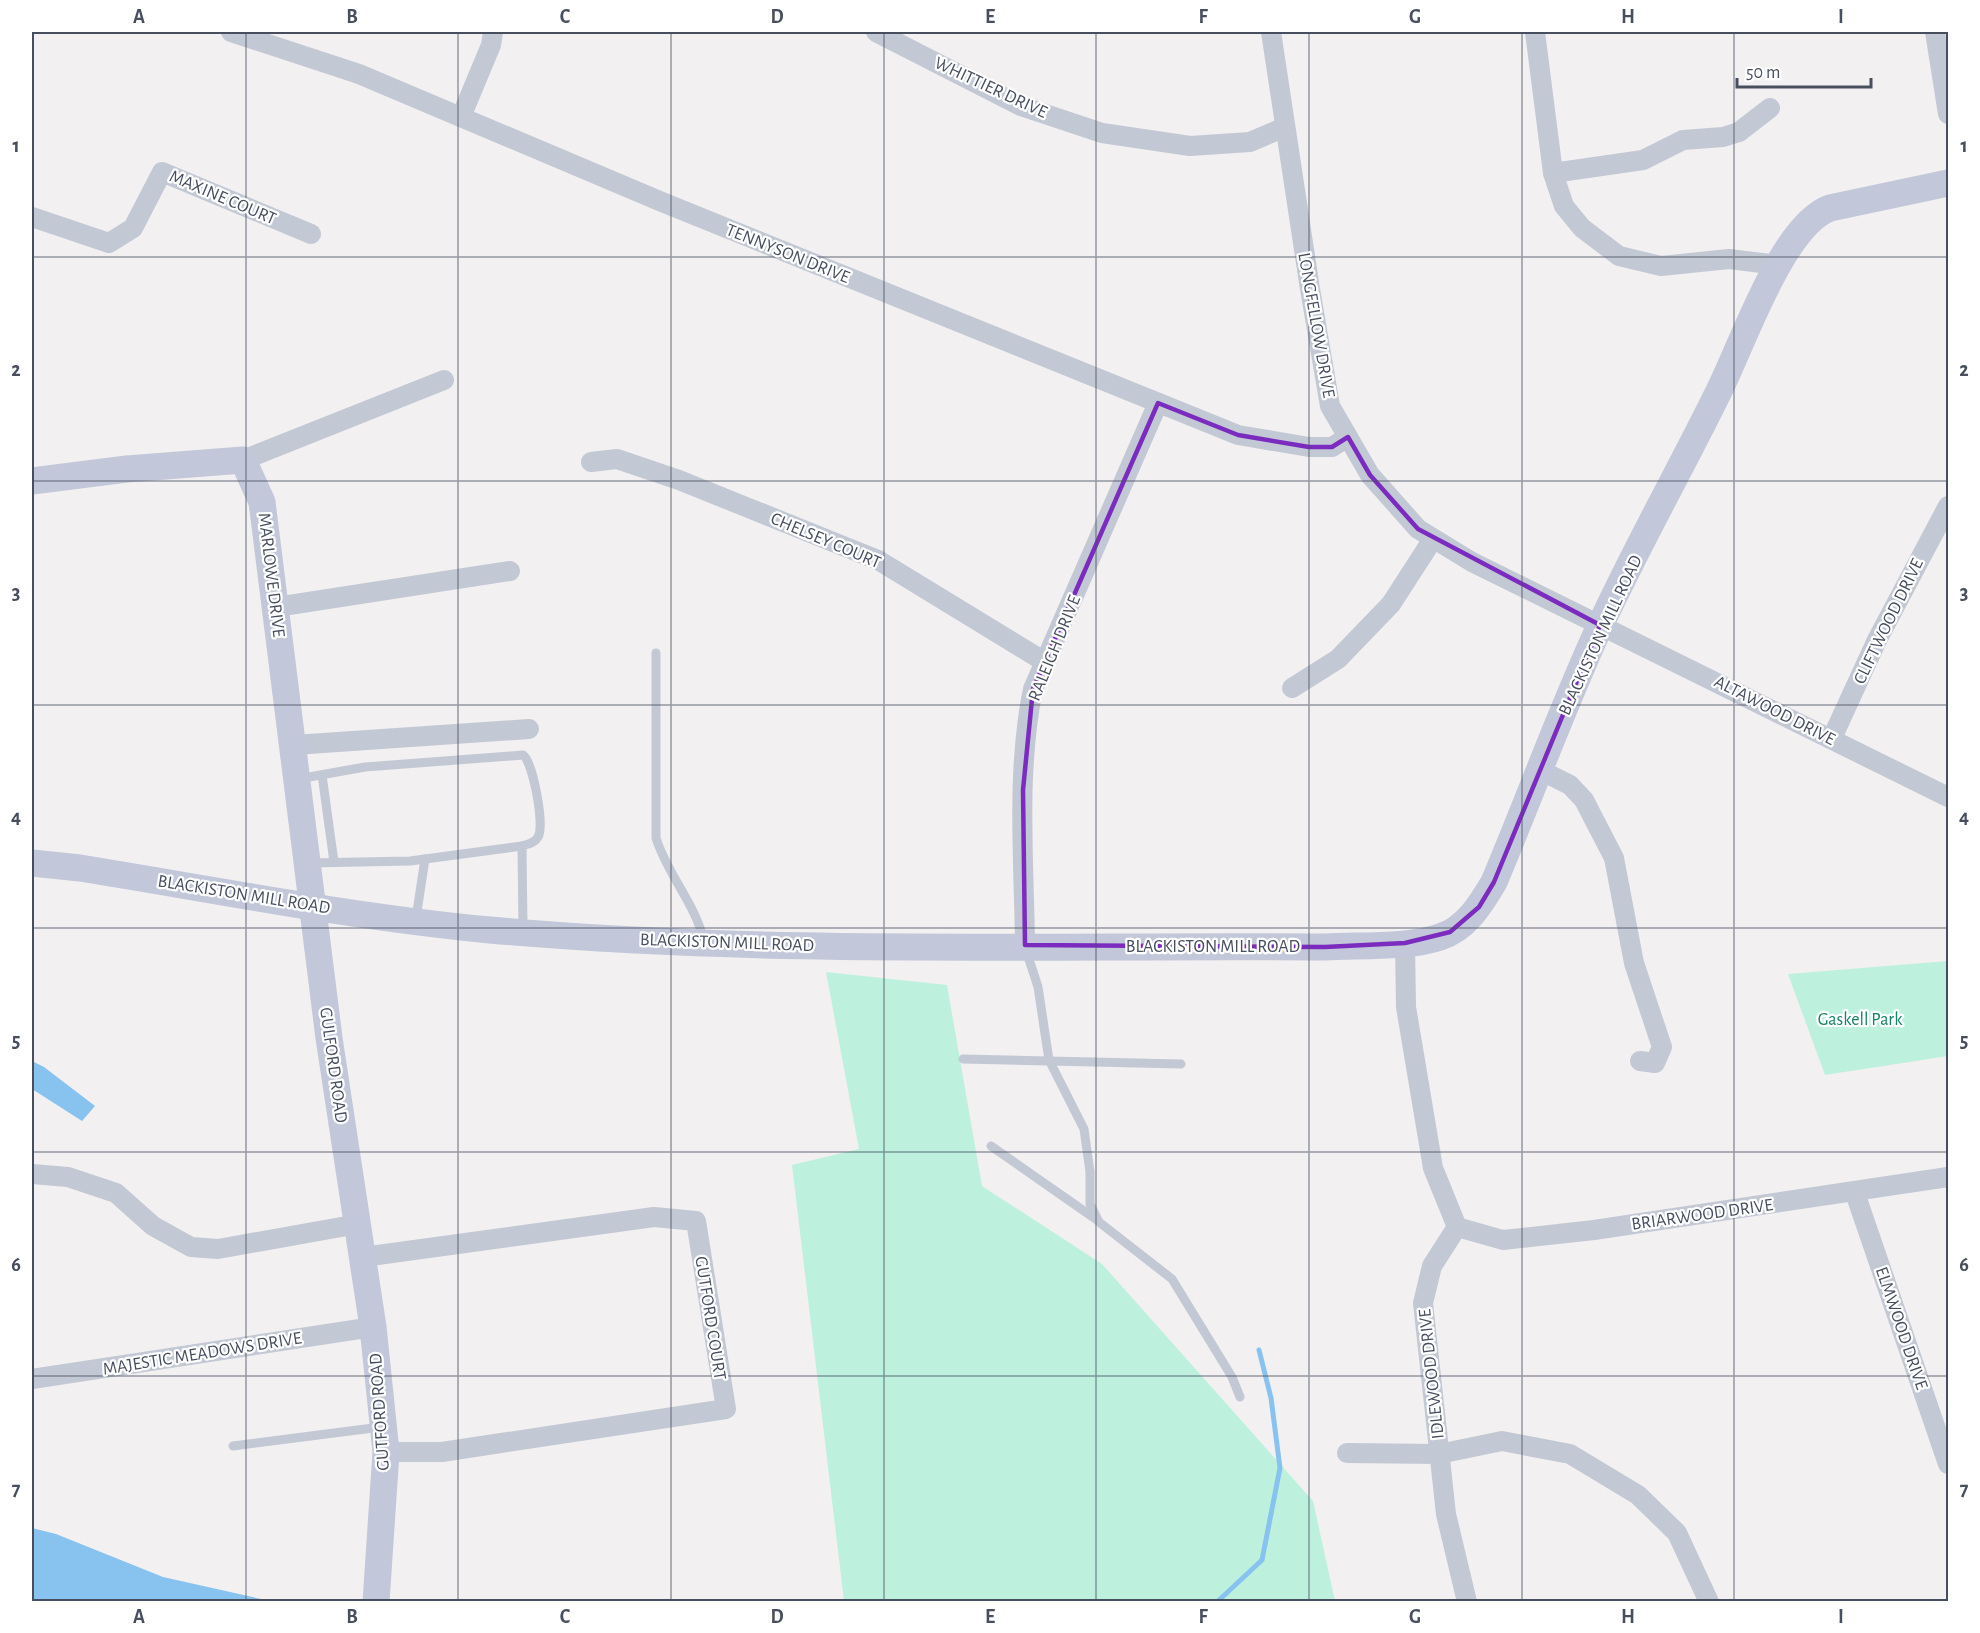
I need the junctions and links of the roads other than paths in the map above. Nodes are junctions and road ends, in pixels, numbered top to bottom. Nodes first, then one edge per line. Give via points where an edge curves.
1 (231, 32) edge
2 (493, 32) edge
3 (876, 32) edge
4 (1271, 32) edge
5 (1535, 32) edge
6 (1935, 32) edge
7 (1770, 108) dead end
8 (1948, 114) edge
9 (461, 117) junction
10 (1285, 127) junction
11 (1553, 173) junction
12 (1948, 183) edge
13 (32, 217) edge
14 (311, 234) dead end
15 (1778, 265) junction
16 (444, 380) dead end
17 (1158, 403) junction
18 (1348, 437) junction
19 (243, 460) junction
20 (591, 462) dead end
21 (32, 480) edge
22 (1948, 506) edge
23 (1433, 539) junction
24 (510, 571) dead end
25 (276, 607) junction
26 (1600, 626) junction
27 (656, 653) dead end
28 (1046, 662) junction
29 (1292, 688) dead end
30 (529, 729) dead end
31 (1832, 738) junction
32 (294, 745) junction
33 (1539, 770) junction
34 (310, 777) junction
35 (1948, 797) edge
36 (522, 846) junction
37 (425, 859) junction
38 (321, 862) junction
39 (32, 864) edge
40 (314, 906) junction
41 (416, 921) junction
42 (524, 932) junction
43 (704, 943) junction
44 (1406, 943) junction
45 (1025, 945) junction
46 (963, 1059) dead end
47 (1049, 1059) junction
48 (1640, 1061) dead end
49 (1181, 1064) dead end
50 (991, 1146) dead end
51 (32, 1174) edge
52 (1948, 1177) edge
53 (1855, 1193) junction
54 (1098, 1222) junction
55 (358, 1224) junction
56 (1457, 1227) junction
57 (363, 1257) junction
58 (373, 1327) junction
59 (32, 1379) edge
60 (1240, 1397) dead end
61 (384, 1439) junction
62 (233, 1446) dead end
63 (1347, 1453) dead end
64 (1439, 1454) junction
65 (1948, 1464) edge
66 (375, 1602) edge
67 (1467, 1602) edge
68 (1709, 1602) edge

1 - 9 street, TENNYSON DRIVE via 359,74
2 - 9 street
3 - 10 street, WHITTIER DRIVE via 1021,106 1102,133 1190,146 1250,142
4 - 10 street, LONGFELLOW DRIVE
5 - 11 street
6 - 8 street
7 - 11 street via 1739,132 1723,137 1683,140 1643,160
9 - 17 street, TENNYSON DRIVE
10 - 18 street, LONGFELLOW DRIVE via 1330,406
11 - 15 street via 1564,206 1576,221 1620,256 1660,266 1729,259
12 - 15 main road, BLACKISTON MILL ROAD via 1825,210 1799,231
13 - 14 street, MAXINE COURT via 109,243 133,228 162,172
15 - 26 main road, BLACKISTON MILL ROAD via 1719,393
16 - 19 street
17 - 18 street, TENNYSON DRIVE via 1238,435 1309,447 1332,447
17 - 28 street, RALEIGH DRIVE
18 - 23 street, LONGFELLOW DRIVE via 1370,475 1418,529
19 - 21 main road
19 - 25 main road, MARLOWE DRIVE via 262,502
20 - 28 street, CHELSEY COURT via 617,459 679,480 878,560
22 - 31 street, CLIFTWOOD DRIVE via 1877,640
23 - 26 street, LONGFELLOW DRIVE
23 - 29 street via 1391,604 1338,659
24 - 25 street
25 - 32 main road, MARLOWE DRIVE
26 - 31 street, ALTAWOOD DRIVE
26 - 33 main road, BLACKISTON MILL ROAD
27 - 43 lane via 656,838 661,855 697,919
28 - 45 street, RALEIGH DRIVE via 1034,688 1026,723
30 - 32 street
31 - 35 street, ALTAWOOD DRIVE
32 - 34 main road, MARLOWE DRIVE
33 - 44 main road, BLACKISTON MILL ROAD via 1501,865 1479,907 1441,937
33 - 48 street via 1570,785 1584,800 1614,858 1634,963 1662,1047 1655,1063
34 - 36 lane via 365,767 523,755 531,765 541,829 532,843
34 - 38 main road, MARLOWE DRIVE
36 - 37 lane
36 - 42 lane
37 - 38 lane
37 - 41 lane
38 - 40 main road, MARLOWE DRIVE
39 - 40 main road, BLACKISTON MILL ROAD via 80,868
40 - 41 main road, BLACKISTON MILL ROAD
40 - 55 main road, GULFORD ROAD via 329,1038
41 - 42 main road, BLACKISTON MILL ROAD
42 - 43 main road, BLACKISTON MILL ROAD
43 - 45 main road, BLACKISTON MILL ROAD
44 - 45 main road, BLACKISTON MILL ROAD via 1325,947
44 - 56 street via 1406,1007 1433,1168
45 - 47 lane via 1038,987
46 - 47 lane
47 - 49 lane
47 - 54 lane via 1084,1129 1090,1204
50 - 54 lane
51 - 55 street via 68,1177 116,1193 153,1226 191,1247 218,1249
52 - 53 street, BRIARWOOD DRIVE
53 - 56 street, BRIARWOOD DRIVE via 1503,1240
53 - 65 street, ELMWOOD DRIVE
54 - 60 lane via 1172,1279 1232,1377
55 - 57 main road, GUTFORD ROAD
56 - 64 street, IDLEWOOD DRIVE via 1432,1266 1423,1303
57 - 58 main road, GUTFORD ROAD
57 - 61 street, GUTFORD COURT via 654,1217 696,1221 726,1409 442,1452
58 - 59 street, MAJESTIC MEADOWS DRIVE
58 - 61 main road, GUTFORD ROAD
61 - 62 lane
61 - 66 main road, GUTFORD ROAD
63 - 64 street
64 - 67 street, IDLEWOOD DRIVE via 1446,1514
64 - 68 street via 1502,1441 1570,1454 1638,1495 1677,1533

